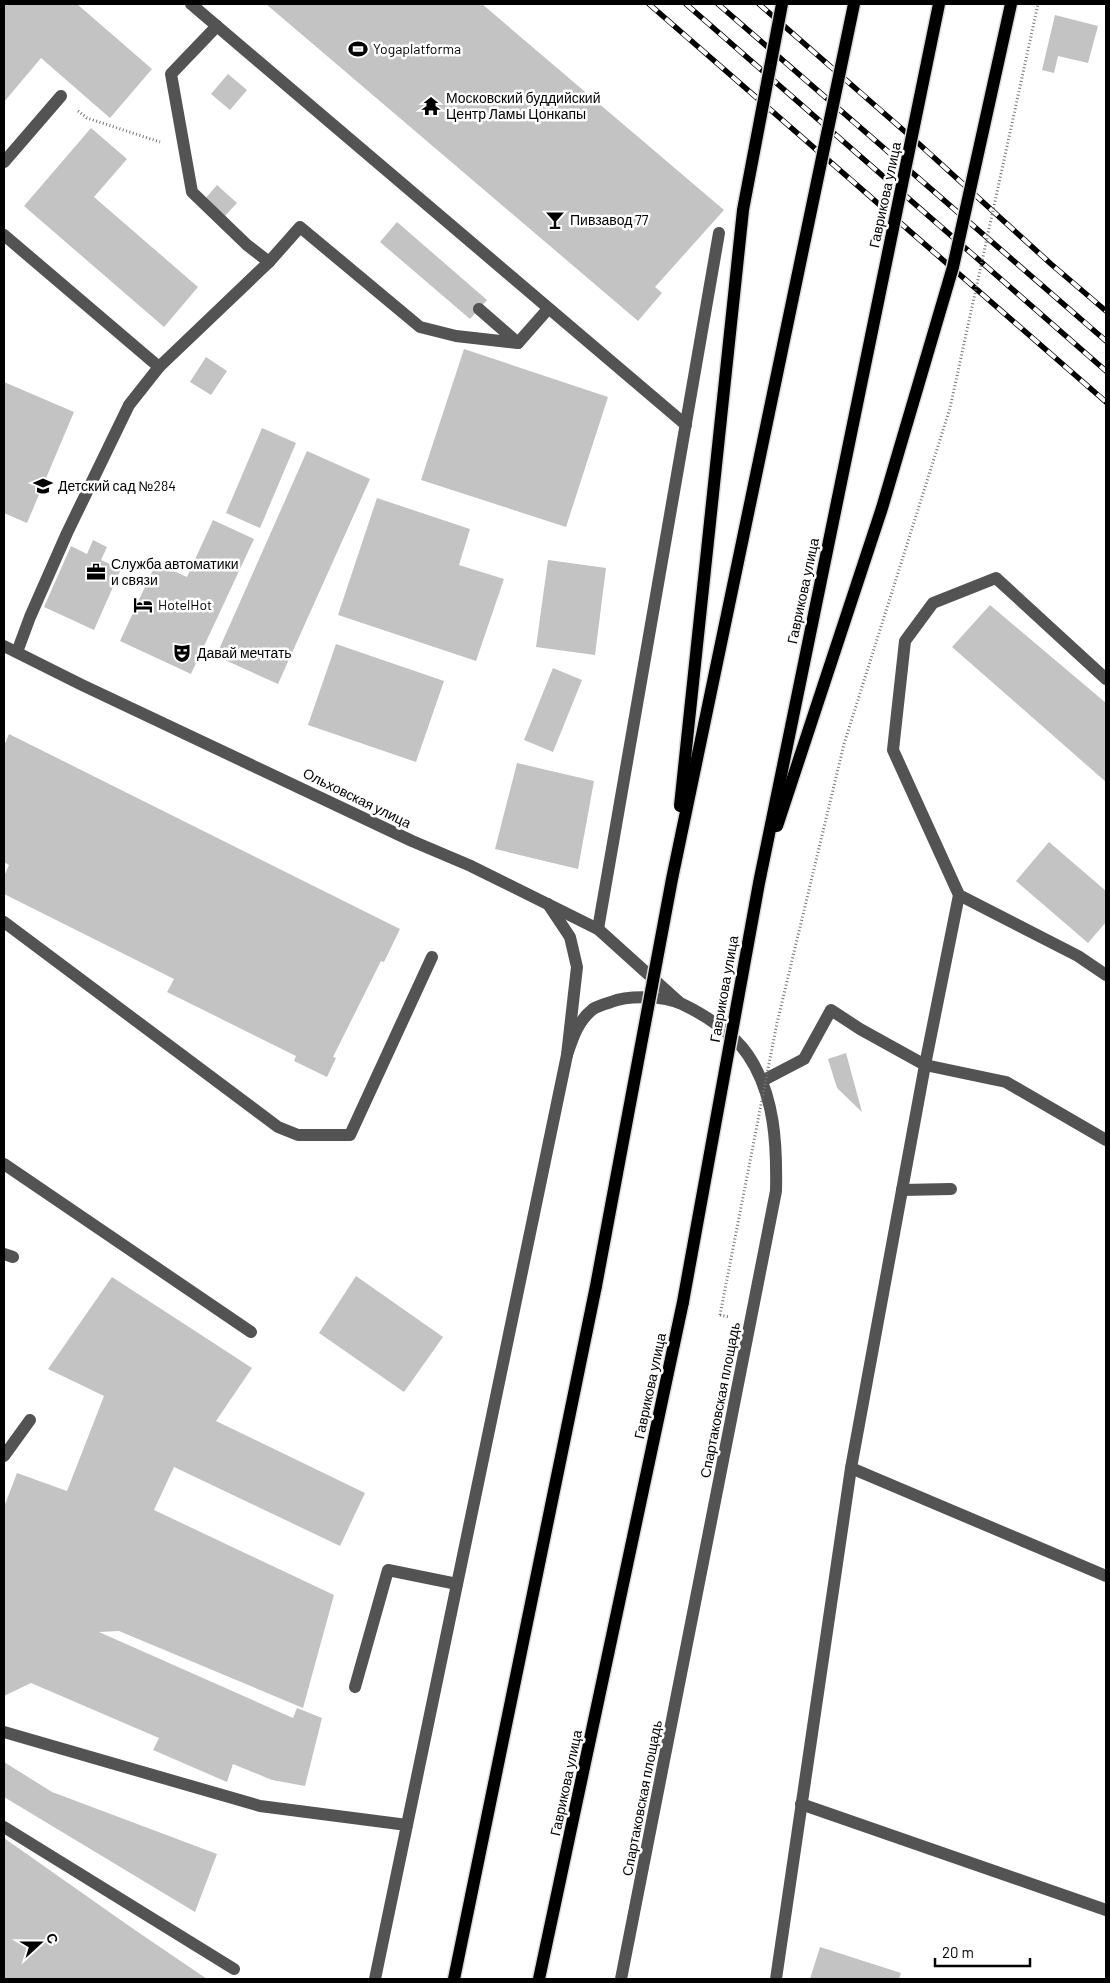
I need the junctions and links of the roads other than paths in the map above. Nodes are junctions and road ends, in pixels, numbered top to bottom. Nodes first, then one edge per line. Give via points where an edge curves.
1 (191, 4) edge
2 (782, 4) edge
3 (854, 4) edge
4 (939, 4) edge
5 (1011, 4) edge
6 (217, 26) junction
7 (61, 96) road end
8 (4, 162) edge
9 (719, 233) dead end
10 (4, 235) edge
11 (269, 262) junction
12 (479, 309) dead end
13 (548, 309) junction
14 (518, 343) junction
15 (159, 367) junction
16 (686, 425) junction
17 (4, 646) edge
18 (17, 652) junction
19 (1106, 679) edge
20 (672, 879) junction
21 (758, 883) junction
22 (959, 895) junction
23 (548, 904) junction
24 (4, 922) edge
25 (598, 929) junction
26 (432, 957) dead end
27 (1106, 975) edge
28 (680, 1003) junction
29 (568, 1055) junction
30 (925, 1065) junction
31 (762, 1081) junction
32 (1106, 1140) edge
33 (4, 1164) edge
34 (951, 1189) dead end
35 (902, 1190) junction
36 (251, 1332) dead end
37 (30, 1420) dead end
38 (4, 1456) edge
39 (852, 1468) junction
40 (1106, 1576) edge
41 (457, 1584) junction
42 (355, 1687) dead end
43 (4, 1732) edge
44 (801, 1804) junction
45 (407, 1825) junction
46 (4, 1827) edge
47 (1106, 1910) edge
48 (234, 1969) dead end
49 (375, 1979) edge
50 (454, 1979) edge
51 (539, 1979) edge
52 (622, 1979) edge
53 (776, 1979) edge

1 - 6 street
2 - 20 main road, bridge via 744,210
3 - 20 main road, bridge
4 - 21 main road, Гаврикова улица, bridge
5 - 21 main road, bridge via 953,267 882,508
6 - 11 street via 171,74 192,192
6 - 13 street
7 - 8 street
9 - 16 street
10 - 15 street
11 - 14 street via 300,228 420,327 456,336
11 - 15 street
12 - 14 street
13 - 14 street
13 - 16 street
15 - 18 street via 129,405 67,533
16 - 25 street
17 - 18 street, Ольховская улица
18 - 23 street, Ольховская улица
19 - 22 street via 996,578 933,603 905,641 893,750
20 - 50 main road, bridge via 596,1286
21 - 51 main road, Гаврикова улица, bridge via 683,1302
22 - 27 street via 1078,956
22 - 30 street
23 - 25 street, Ольховская улица
23 - 29 street, Спартаковская площадь via 570,937 577,967
24 - 26 street via 278,1127 298,1135 350,1135
25 - 28 street, Ольховская улица
28 - 29 street, Спартаковская площадь via 647,997 621,998 594,1009 577,1027
28 - 31 street, Спартаковская площадь via 727,1032 748,1054
29 - 41 street, Спартаковская площадь
30 - 31 street via 831,1010 804,1059
30 - 32 street via 1006,1082
30 - 35 street
31 - 52 street, Спартаковская площадь via 774,1127 776,1191
33 - 36 street
34 - 35 street
35 - 39 street
37 - 38 street
39 - 40 street
39 - 44 street
41 - 42 street via 388,1570
41 - 45 street, Спартаковская площадь
43 - 45 street via 260,1806
44 - 47 street
44 - 53 street
45 - 49 street, Спартаковская площадь
46 - 48 street

